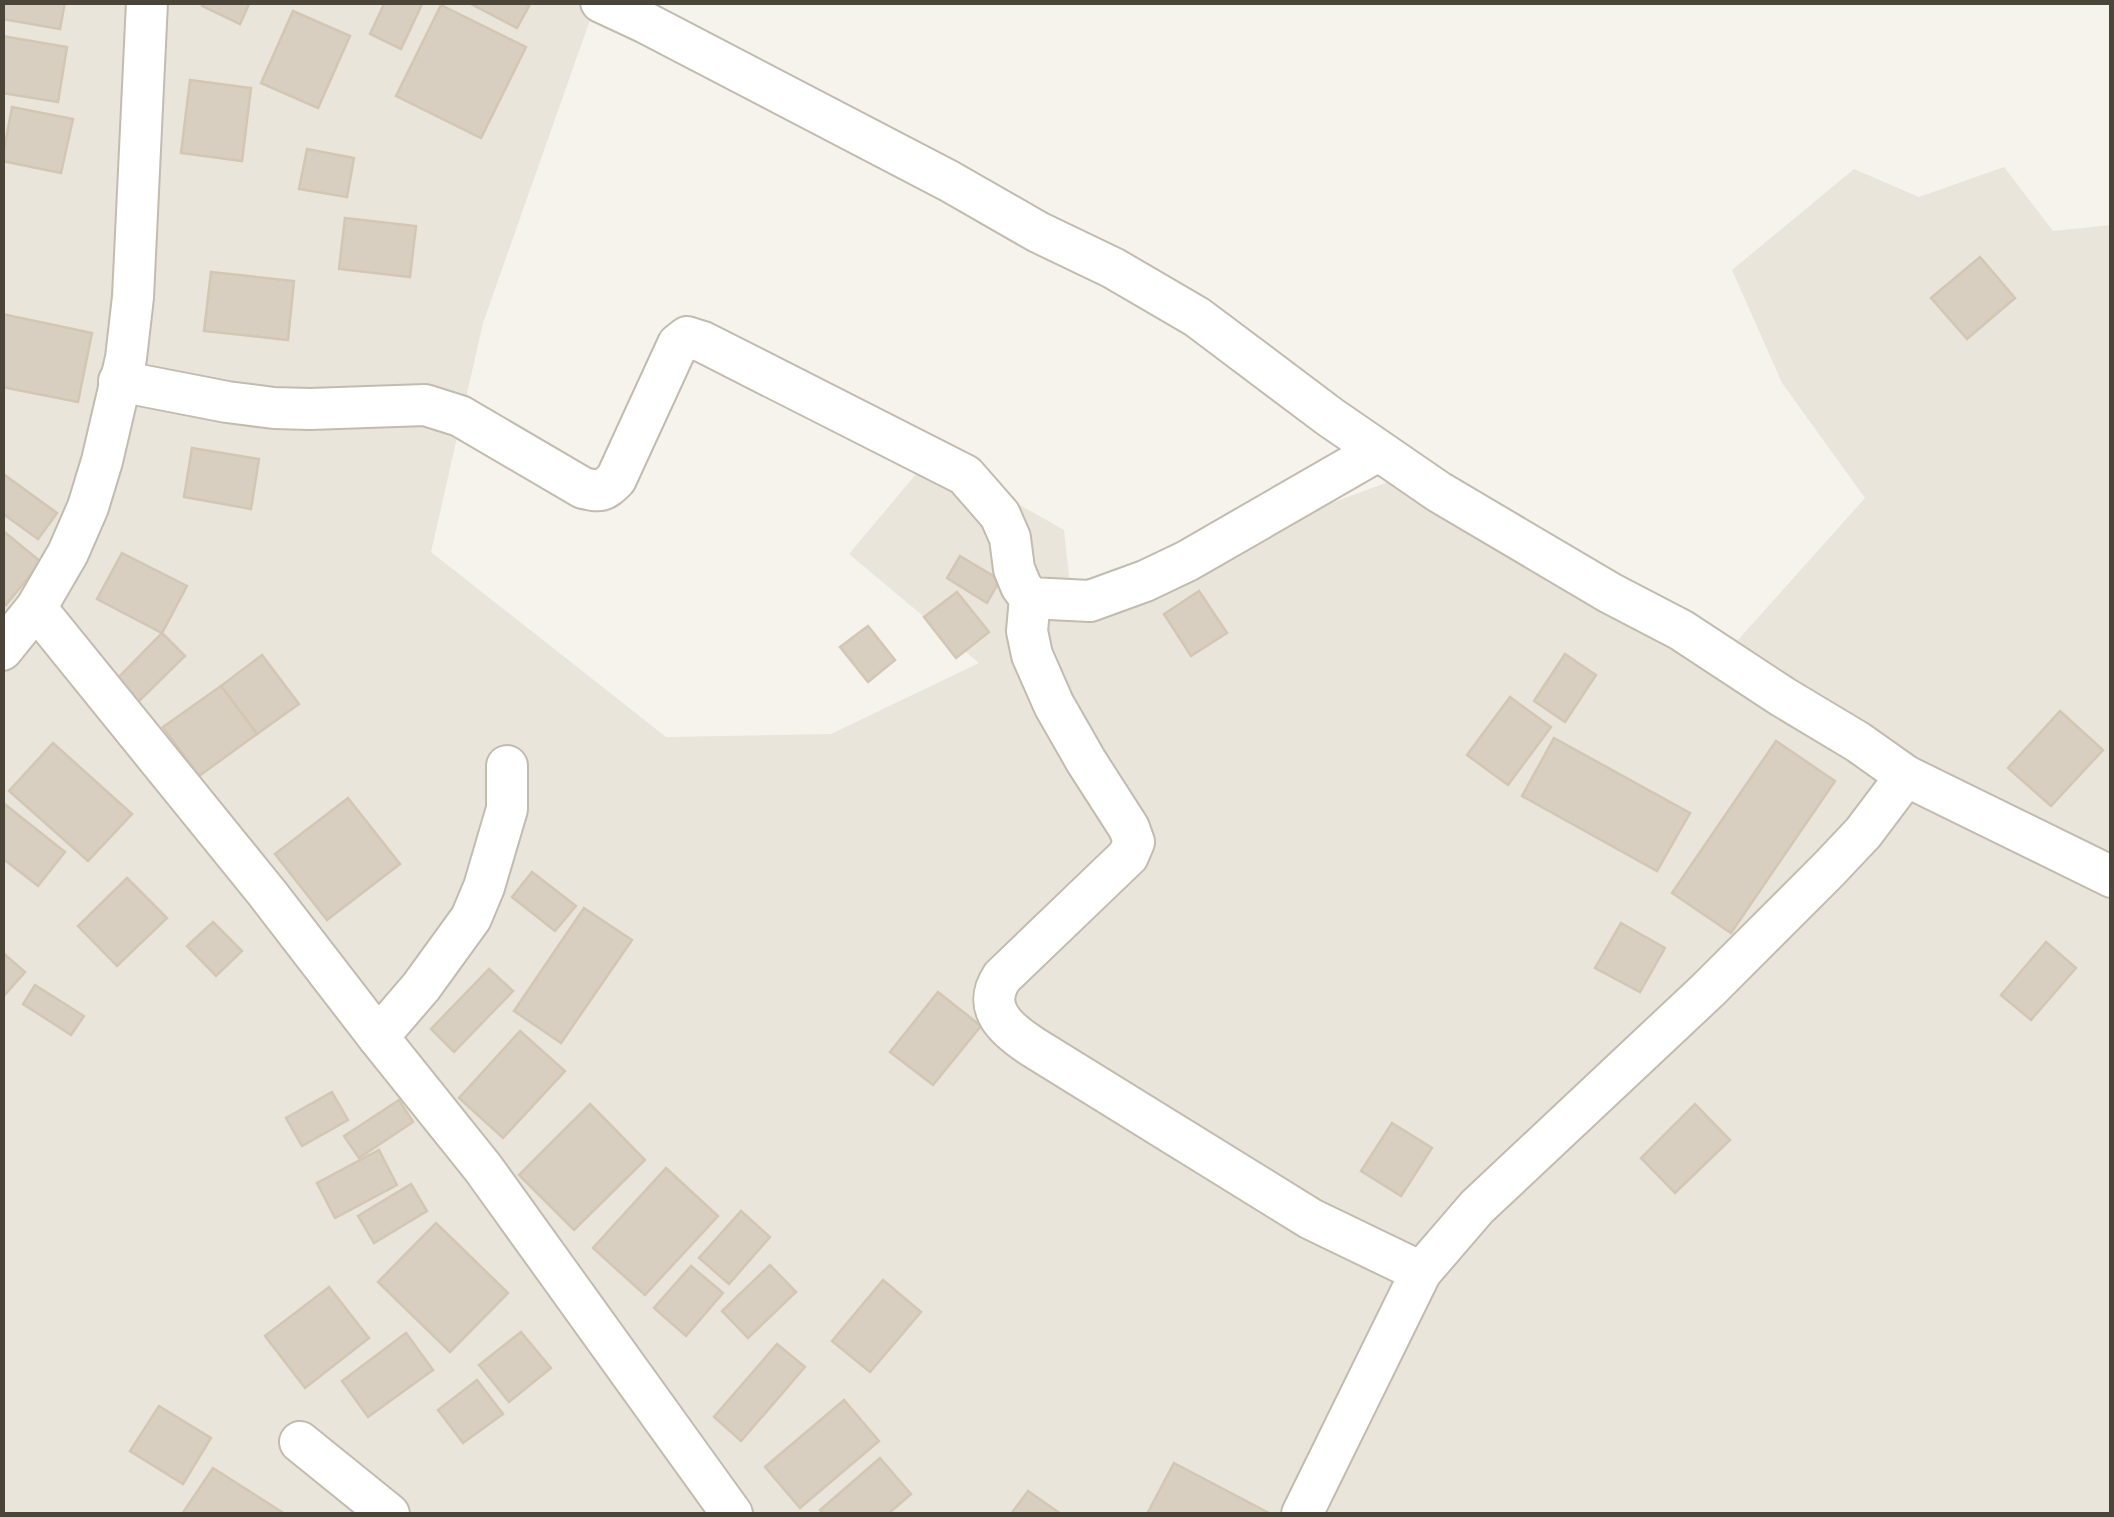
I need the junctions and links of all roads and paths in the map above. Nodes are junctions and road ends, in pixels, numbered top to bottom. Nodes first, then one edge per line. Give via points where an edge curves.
1 (147, 2) edge
2 (601, 2) edge
3 (119, 381) junction
4 (1378, 451) junction
5 (1030, 598) junction
6 (36, 608) junction
7 (2, 650) edge
8 (507, 766) dead end
9 (1906, 776) junction
10 (2112, 877) edge
11 (378, 1037) junction
12 (1421, 1272) junction
13 (300, 1442) dead end
14 (388, 1514) edge
15 (732, 1514) edge
16 (1302, 1514) edge

1 - 3 street via 133,297
2 - 4 street via 1198,317
3 - 5 street via 274,408 424,405 460,416 599,492 616,479 678,344 688,337 965,475 1000,514
3 - 6 street via 88,507
4 - 5 street via 1145,582 1090,601
4 - 9 street via 1680,630
5 - 12 street via 1032,655 1134,842 1128,856 1002,977 995,1010 1032,1048 1312,1220
6 - 7 street
6 - 11 street
8 - 11 street via 506,809 472,918
9 - 10 street
9 - 12 street via 1829,869 1477,1207
11 - 15 street via 483,1168
12 - 16 street
13 - 14 street

